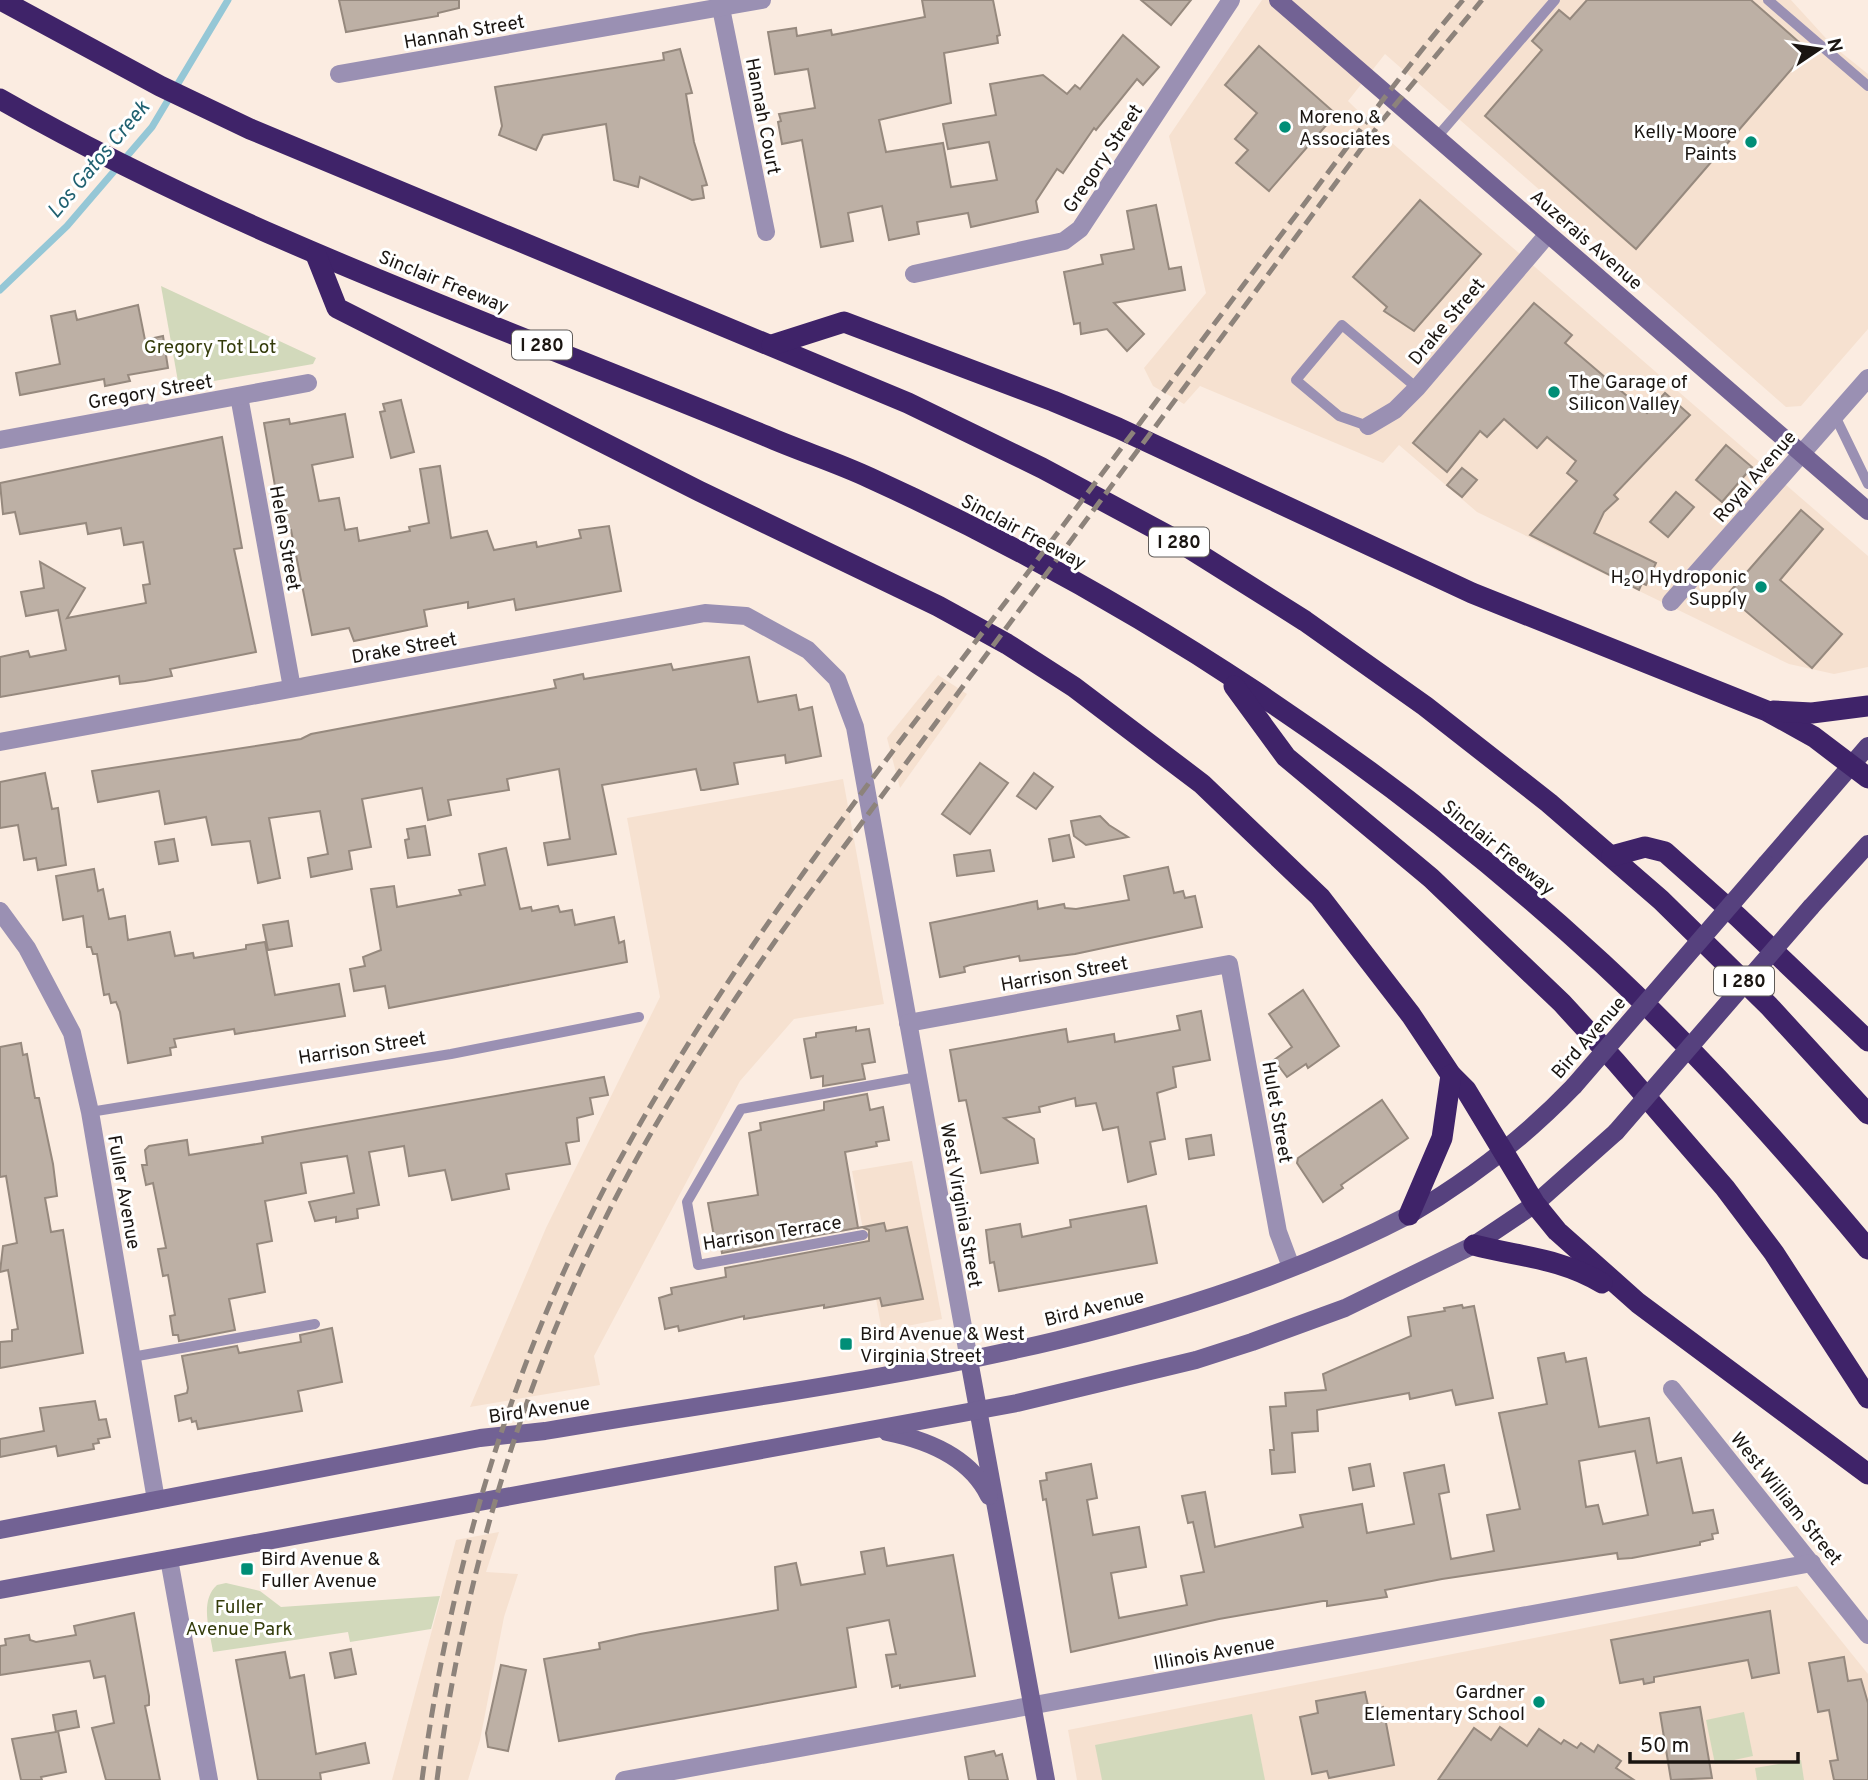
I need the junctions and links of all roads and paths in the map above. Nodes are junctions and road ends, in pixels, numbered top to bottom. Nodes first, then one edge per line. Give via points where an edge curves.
1 (1, 0) edge
2 (762, 0) edge
3 (1231, 0) edge
4 (1555, 0) edge
5 (1768, 0) edge
6 (1284, 2) edge
7 (721, 8) junction
8 (339, 74) dead end
9 (1868, 86) edge
10 (0, 99) edge
11 (1437, 137) junction
12 (766, 232) dead end
13 (1548, 234) junction
14 (316, 255) junction
15 (914, 274) dead end
16 (772, 345) junction
17 (1868, 378) edge
18 (308, 383) dead end
19 (1417, 388) junction
20 (239, 396) junction
21 (1835, 416) junction
22 (1368, 426) joint
23 (0, 440) edge
24 (1802, 454) junction
25 (1868, 484) edge
26 (1868, 511) edge
27 (1671, 602) dead end
28 (808, 650) joint
29 (1223, 670) junction
30 (292, 688) junction
31 (1868, 706) edge
32 (1767, 711) junction
33 (0, 742) edge
34 (1868, 746) edge
35 (1852, 764) junction
36 (1868, 778) edge
37 (1868, 845) edge
38 (1612, 856) junction
39 (0, 911) edge
40 (1229, 964) joint
41 (639, 1017) dead end
42 (908, 1023) junction
43 (1868, 1041) edge
44 (1451, 1075) junction
45 (917, 1077) junction
46 (90, 1112) junction
47 (1868, 1114) edge
48 (1503, 1153) junction
49 (1535, 1204) junction
50 (1409, 1215) junction
51 (863, 1235) dead end
52 (1474, 1245) junction
53 (1868, 1249) edge
54 (1291, 1267) junction
55 (1638, 1303) junction
56 (315, 1324) dead end
57 (132, 1357) junction
58 (969, 1360) junction
59 (1672, 1389) dead end
60 (1868, 1398) edge
61 (978, 1411) junction
62 (878, 1429) junction
63 (1868, 1474) edge
64 (156, 1500) junction
65 (996, 1508) junction
66 (0, 1530) edge
67 (169, 1559) junction
68 (1812, 1563) junction
69 (0, 1590) edge
70 (1868, 1635) edge
71 (1033, 1707) junction
72 (209, 1780) edge
73 (624, 1780) edge
74 (1046, 1780) edge

1 - 16 highway, I 280 via 250,129
2 - 7 street, Hannah Street
3 - 15 street, Gregory Street via 1080,229 1064,241
4 - 11 lane
5 - 9 lane
6 - 11 main road, Auzerais Avenue
7 - 8 street, Hannah Street
7 - 12 street, Hannah Court
10 - 14 highway, Sinclair Freeway / I 280
11 - 13 main road, Auzerais Avenue
13 - 19 street, Drake Street
13 - 24 main road, Auzerais Avenue
14 - 29 highway, Sinclair Freeway / I 280 via 868,477 1108,601
14 - 44 highway via 337,309 938,606 1007,645 1141,735 1202,783 1320,897
16 - 32 highway via 844,322 1118,428 1472,593
16 - 38 highway, I 280 via 908,403 1178,541 1306,621 1425,706
17 - 21 street, Royal Avenue
18 - 20 street, Gregory Street
19 - 22 street, Drake Street via 1395,411
19 - 22 lane via 1342,325 1296,380 1339,416
20 - 23 street, Gregory Street
20 - 30 street, Helen Street
21 - 24 street, Royal Avenue
21 - 25 lane
24 - 26 main road, Auzerais Avenue
24 - 27 street, Royal Avenue
28 - 30 street, Drake Street via 746,616 705,613
28 - 42 street, West Virginia Street via 837,679 855,727
29 - 53 highway, Sinclair Freeway / I 280 via 1372,774 1494,869 1603,964 1708,1068
29 - 60 highway via 1286,757 1495,937 1644,1093 1774,1253
30 - 33 street, Drake Street
31 - 32 highway via 1812,713
32 - 35 highway
34 - 35 main road, Bird Avenue
35 - 36 highway
35 - 48 main road, Bird Avenue, bridge via 1574,1086
37 - 49 main road, bridge via 1616,1132
38 - 43 highway via 1646,847 1665,852
38 - 47 highway, I 280 via 1769,1006
39 - 46 street, Fuller Avenue via 27,948 72,1033
40 - 42 street, Harrison Street
40 - 54 street, Hulet Street via 1278,1232
41 - 46 lane, Harrison Street via 450,1054
42 - 45 street, West Virginia Street
44 - 48 highway via 1466,1090
44 - 50 highway via 1442,1138
45 - 51 lane, Harrison Terrace via 741,1110 687,1202 698,1265
45 - 58 street, West Virginia Street
46 - 57 street, Fuller Avenue
48 - 49 highway
48 - 50 main road, Bird Avenue
49 - 52 main road
49 - 55 highway via 1556,1231
50 - 54 main road, Bird Avenue
52 - 55 highway via 1559,1262
52 - 61 main road via 1345,1308 1252,1342 1196,1360
54 - 58 main road, Bird Avenue via 1196,1304
55 - 63 highway
56 - 57 lane
57 - 64 street, Fuller Avenue
58 - 61 main road, West Virginia Street
58 - 64 main road, Bird Avenue via 480,1438
59 - 68 street, West William Street
61 - 62 main road
61 - 65 main road, West Virginia Street
62 - 65 main road via 920,1439 949,1454 981,1478
62 - 67 main road
64 - 66 main road, Bird Avenue
65 - 71 main road, West Virginia Street
67 - 69 main road
67 - 72 street
68 - 70 street, West William Street
68 - 71 street, Illinois Avenue
71 - 73 street, Illinois Avenue
71 - 74 main road, West Virginia Street

